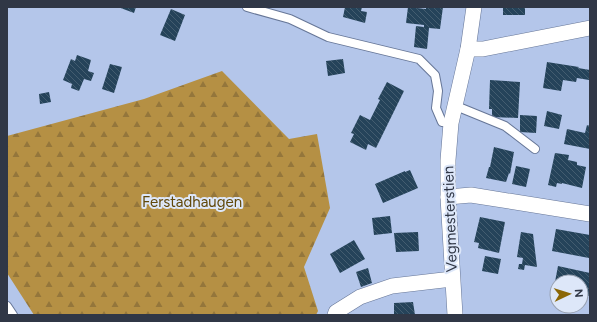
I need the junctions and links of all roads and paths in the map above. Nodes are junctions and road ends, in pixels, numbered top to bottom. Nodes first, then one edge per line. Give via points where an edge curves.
1 (247, 7) edge
2 (474, 7) edge
3 (590, 28) edge
4 (468, 49) junction
5 (456, 106) junction
6 (451, 123) junction
7 (535, 149) dead end
8 (448, 197) junction
9 (590, 214) edge
10 (452, 279) junction
11 (7, 306) edge
12 (13, 315) edge
13 (335, 315) edge
14 (455, 315) edge

1 - 6 lane via 290,19 328,37 420,59 435,75 438,91 436,108 442,122
2 - 4 street, Vegmesterstien
3 - 4 street via 483,49
4 - 5 street, Vegmesterstien
5 - 6 street, Vegmesterstien
5 - 7 lane via 506,126
6 - 8 street, Vegmesterstien
8 - 9 street via 471,195
8 - 10 street, Vegmesterstien
10 - 13 street via 392,286 360,297
10 - 14 street, Vegmesterstien
11 - 12 lane

